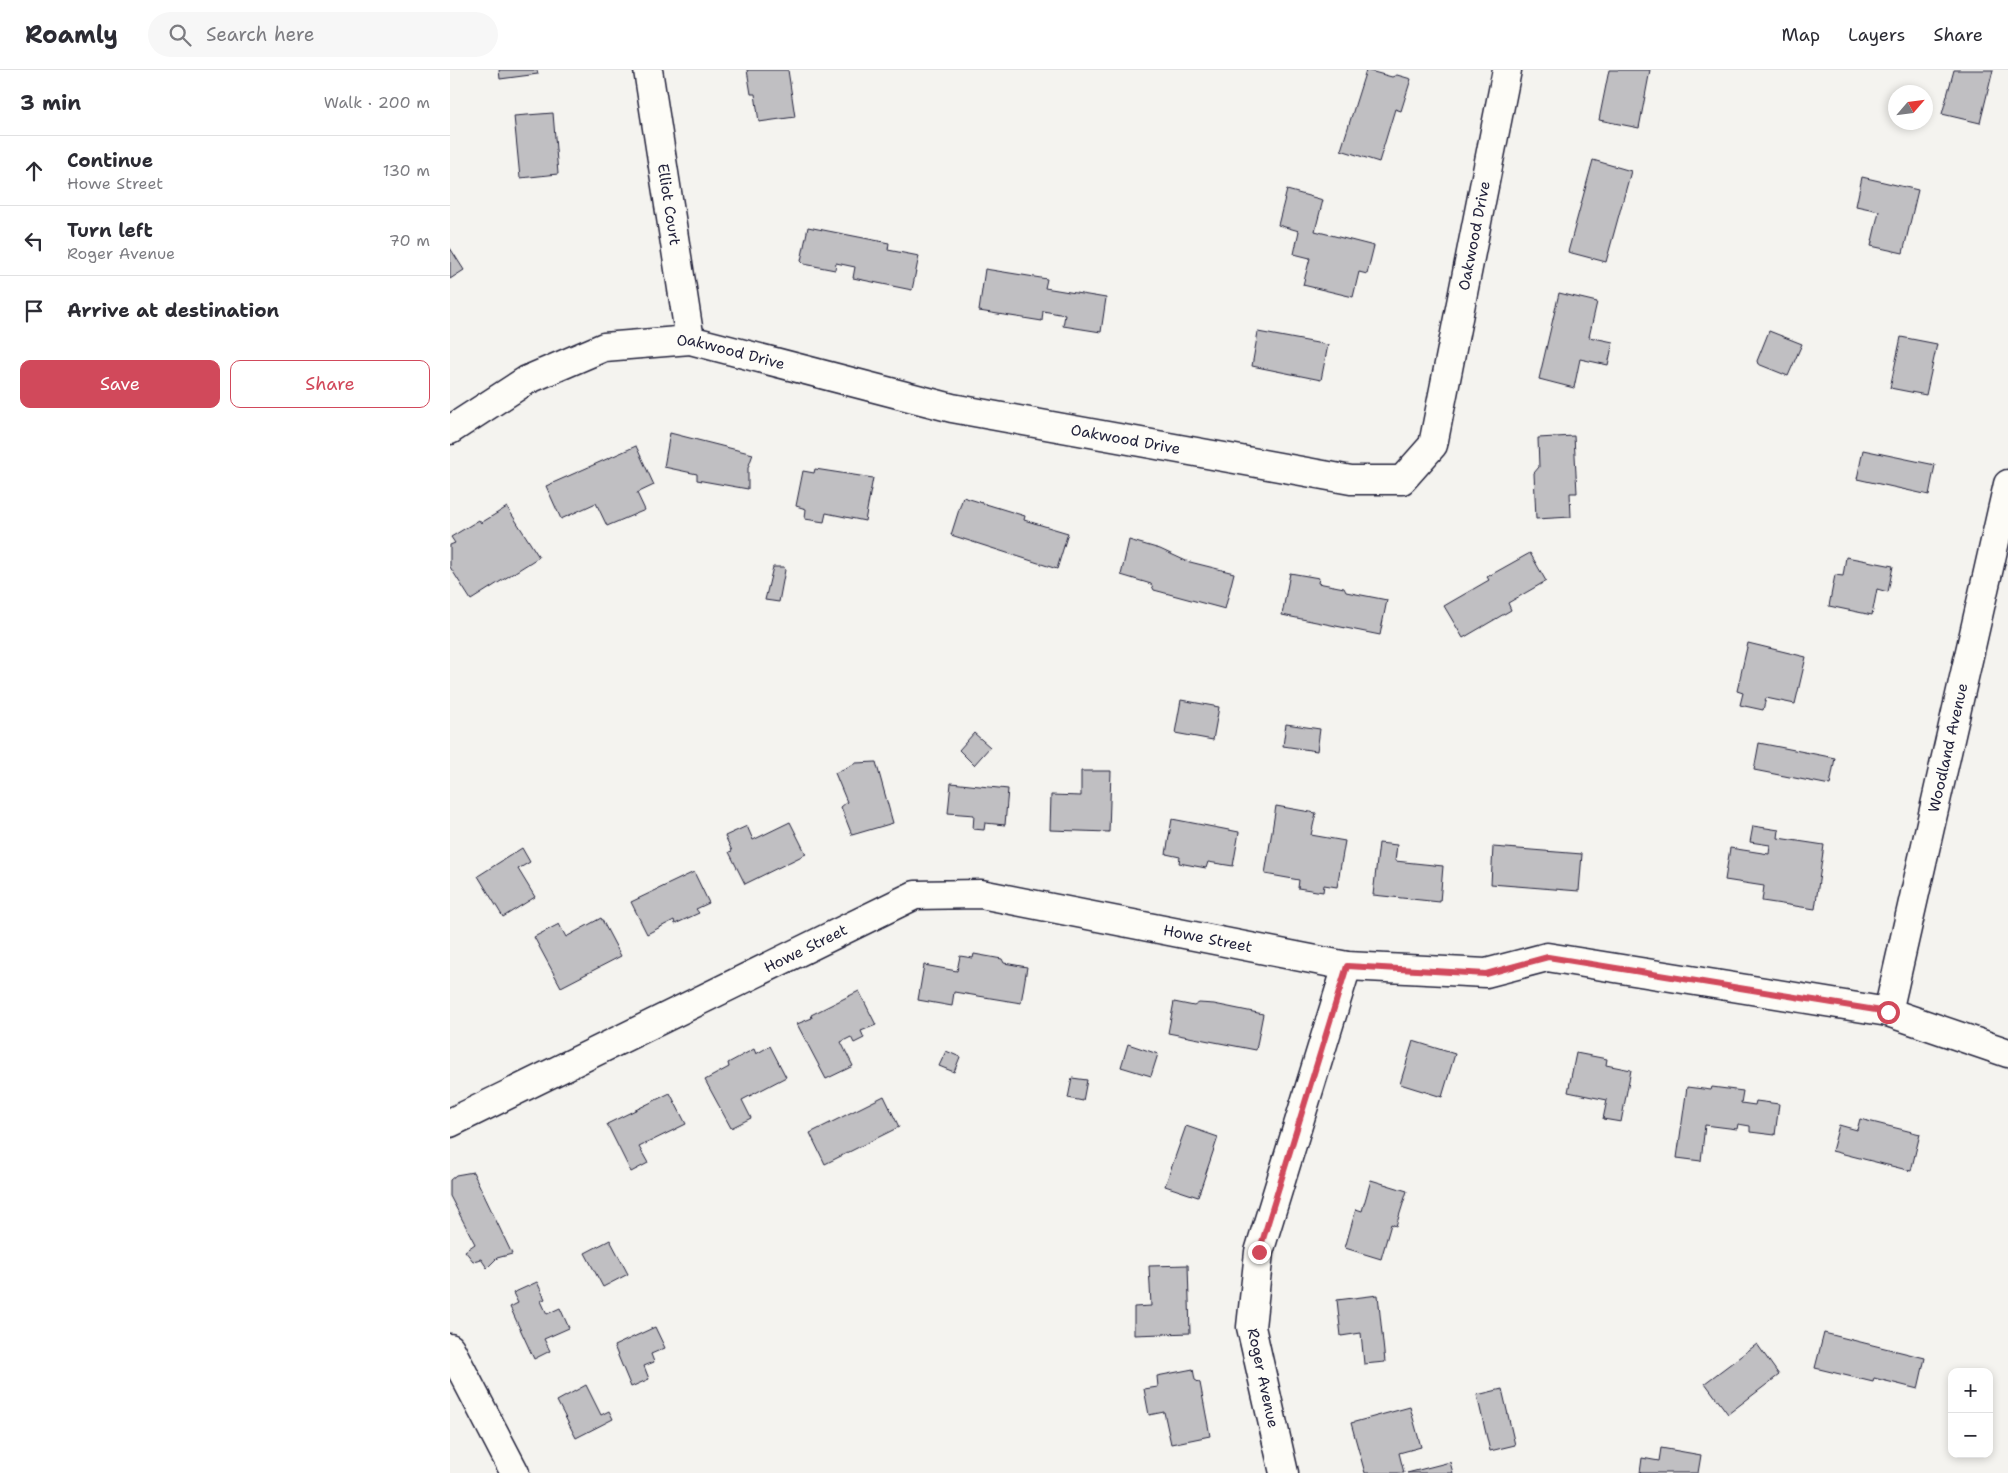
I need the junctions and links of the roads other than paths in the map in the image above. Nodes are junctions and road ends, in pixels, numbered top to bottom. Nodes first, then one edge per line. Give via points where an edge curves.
1 (648, 70) edge
2 (1507, 70) edge
3 (690, 340) junction
4 (450, 430) edge
5 (2008, 484) edge
6 (1347, 966) junction
7 (1888, 1012) junction
8 (2008, 1053) edge
9 (450, 1123) edge
10 (450, 1348) edge
11 (515, 1473) edge
12 (1284, 1473) edge

1 - 3 street, Elliot Court
2 - 3 street, Oakwood Drive via 1433,444 1402,480 1351,480 952,408
3 - 4 street, Oakwood Drive via 604,347 527,380
5 - 7 street, Woodland Avenue
6 - 7 street, Howe Street via 1486,974 1548,957
6 - 9 street, Howe Street via 981,894 915,895
6 - 12 street, Roger Avenue via 1259,1252 1251,1327
7 - 8 street, Howe Street
10 - 11 street

